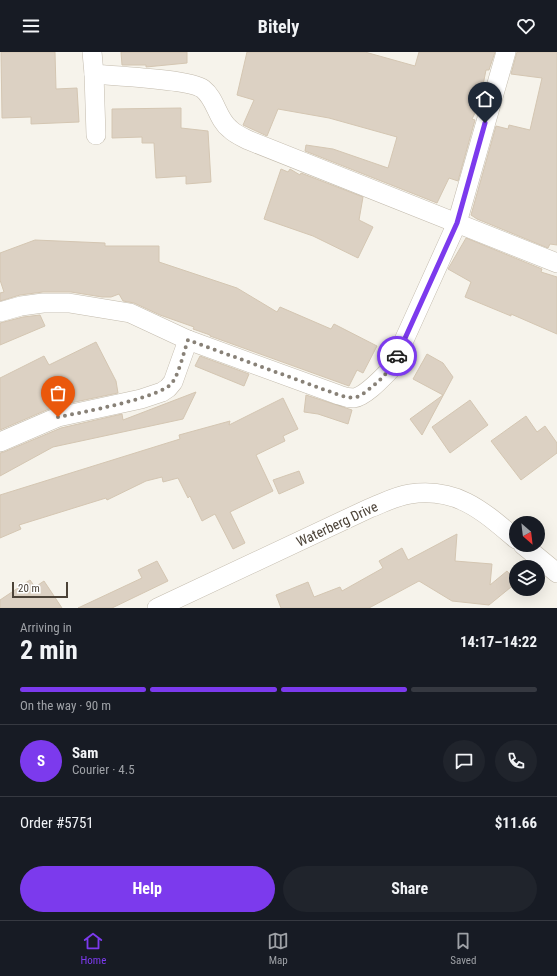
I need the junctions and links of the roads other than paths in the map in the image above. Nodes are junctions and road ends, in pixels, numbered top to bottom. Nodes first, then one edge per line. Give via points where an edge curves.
1 (92, 52) edge
2 (506, 52) edge
3 (94, 74) junction
4 (96, 135) dead end
5 (457, 223) junction
6 (557, 263) edge
7 (0, 312) edge
8 (188, 340) junction
9 (0, 442) edge
10 (509, 533) edge
11 (532, 552) edge
12 (557, 573) edge
13 (157, 608) edge

1 - 3 street
2 - 5 street
3 - 4 street
3 - 5 street via 178,82 202,88 229,129 248,140
5 - 6 street
5 - 8 street via 391,369 357,397 339,395
7 - 8 street via 43,303 69,303 130,313
8 - 9 street via 173,382 162,392 58,417
10 - 13 street, Waterberg Drive via 460,499 438,492 410,494 370,508
11 - 12 street

